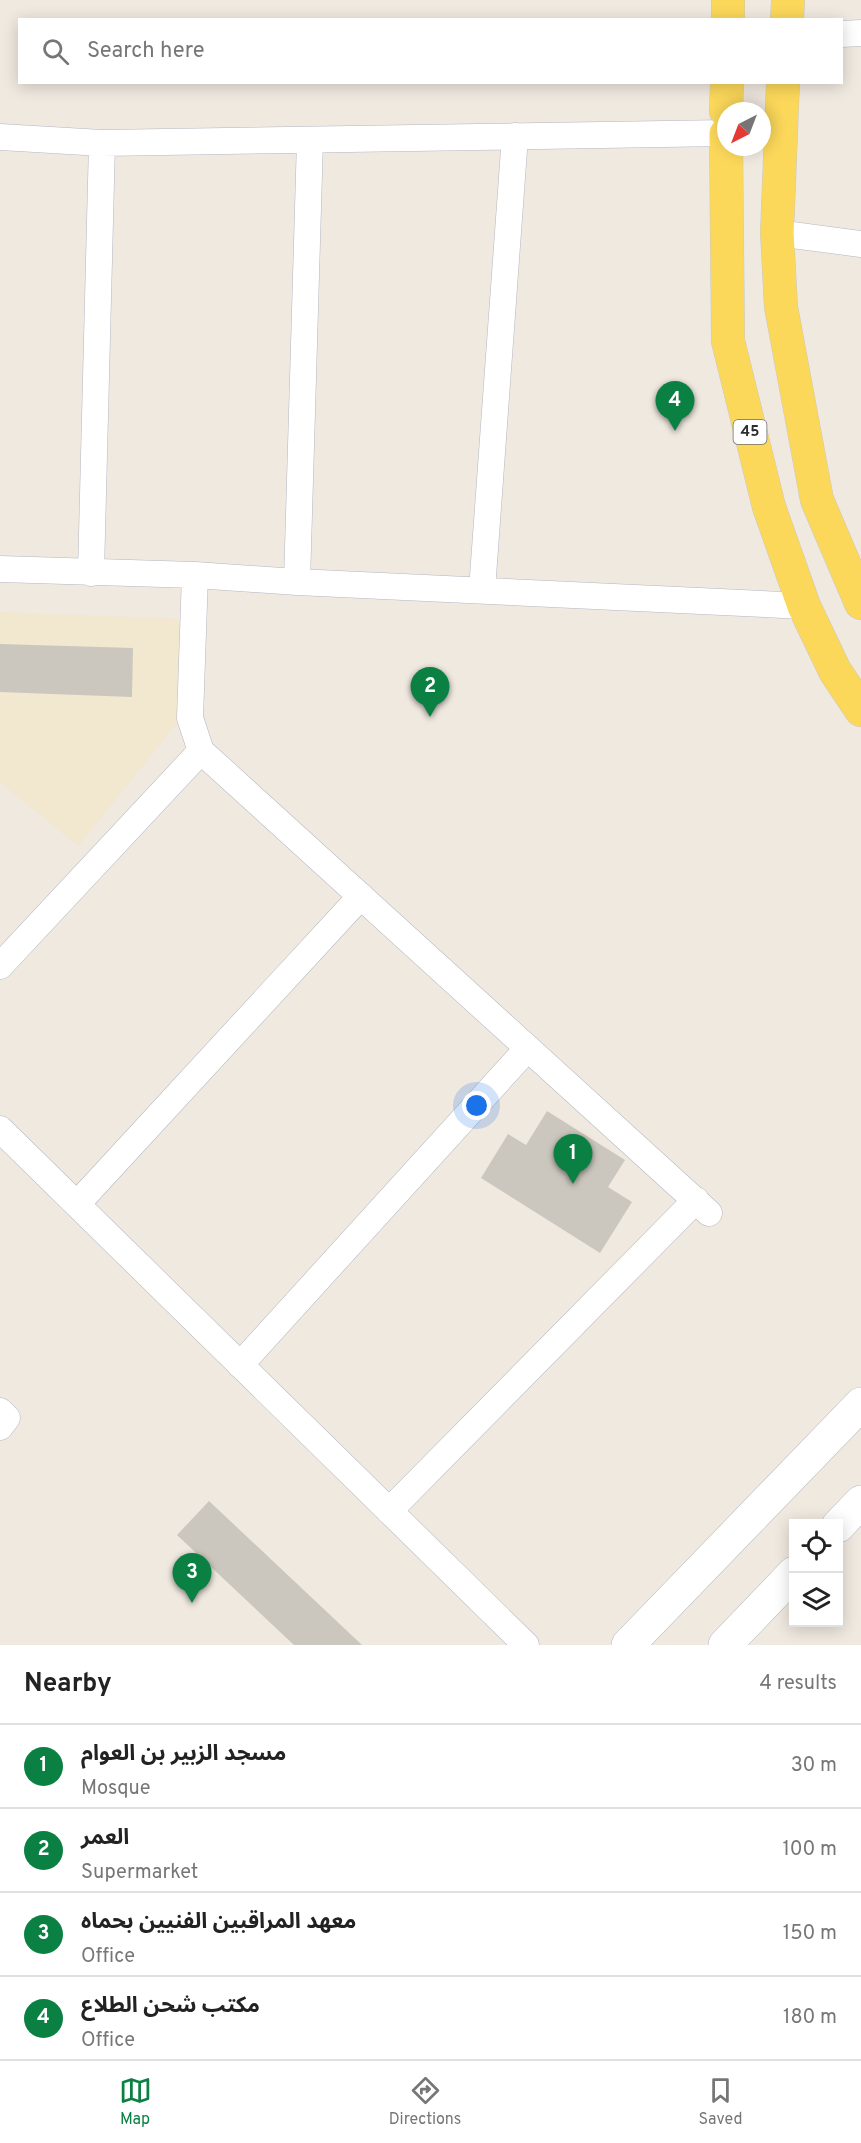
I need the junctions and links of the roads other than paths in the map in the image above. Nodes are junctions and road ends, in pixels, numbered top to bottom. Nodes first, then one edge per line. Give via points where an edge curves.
1 (728, 0) edge
2 (788, 0) edge
3 (728, 18) edge
4 (787, 18) edge
5 (861, 33) edge
6 (843, 34) edge
7 (727, 84) edge
8 (783, 84) edge
9 (726, 102) edge
10 (717, 133) edge
11 (515, 136) junction
12 (0, 137) edge
13 (310, 140) junction
14 (102, 143) junction
15 (726, 156) edge
16 (777, 233) junction
17 (861, 244) edge
18 (0, 569) edge
19 (91, 573) junction
20 (195, 575) junction
21 (297, 582) junction
22 (482, 590) junction
23 (861, 603) edge
24 (804, 606) junction
25 (861, 710) edge
26 (201, 751) junction
27 (361, 896) junction
28 (0, 966) edge
29 (528, 1048) junction
30 (0, 1129) edge
31 (77, 1204) junction
32 (240, 1365) junction
33 (861, 1404) edge
34 (0, 1411) edge
35 (0, 1427) edge
36 (861, 1502) edge
37 (389, 1511) junction
38 (843, 1521) edge
39 (789, 1578) edge
40 (525, 1645) edge
41 (628, 1645) edge
42 (725, 1645) edge

1 - 3 main road
2 - 4 main road
5 - 6 street
7 - 9 main road
8 - 16 main road
10 - 11 street
11 - 13 street
11 - 22 street
12 - 14 street
13 - 14 street
13 - 21 street
14 - 19 street
15 - 24 main road, 45 via 728,341 769,507
16 - 17 street
16 - 23 main road via 781,307 817,500
18 - 19 street
19 - 20 street
20 - 21 street
20 - 26 street via 190,718
21 - 22 street
22 - 24 street
24 - 25 main road, 45 via 835,671
26 - 27 street
26 - 28 street
27 - 29 street
27 - 31 street
29 - 32 street
29 - 37 street via 703,1207
30 - 31 street
31 - 32 street
32 - 37 street
33 - 41 street
34 - 35 street via 7,1418
36 - 38 street
37 - 40 street
39 - 42 street

